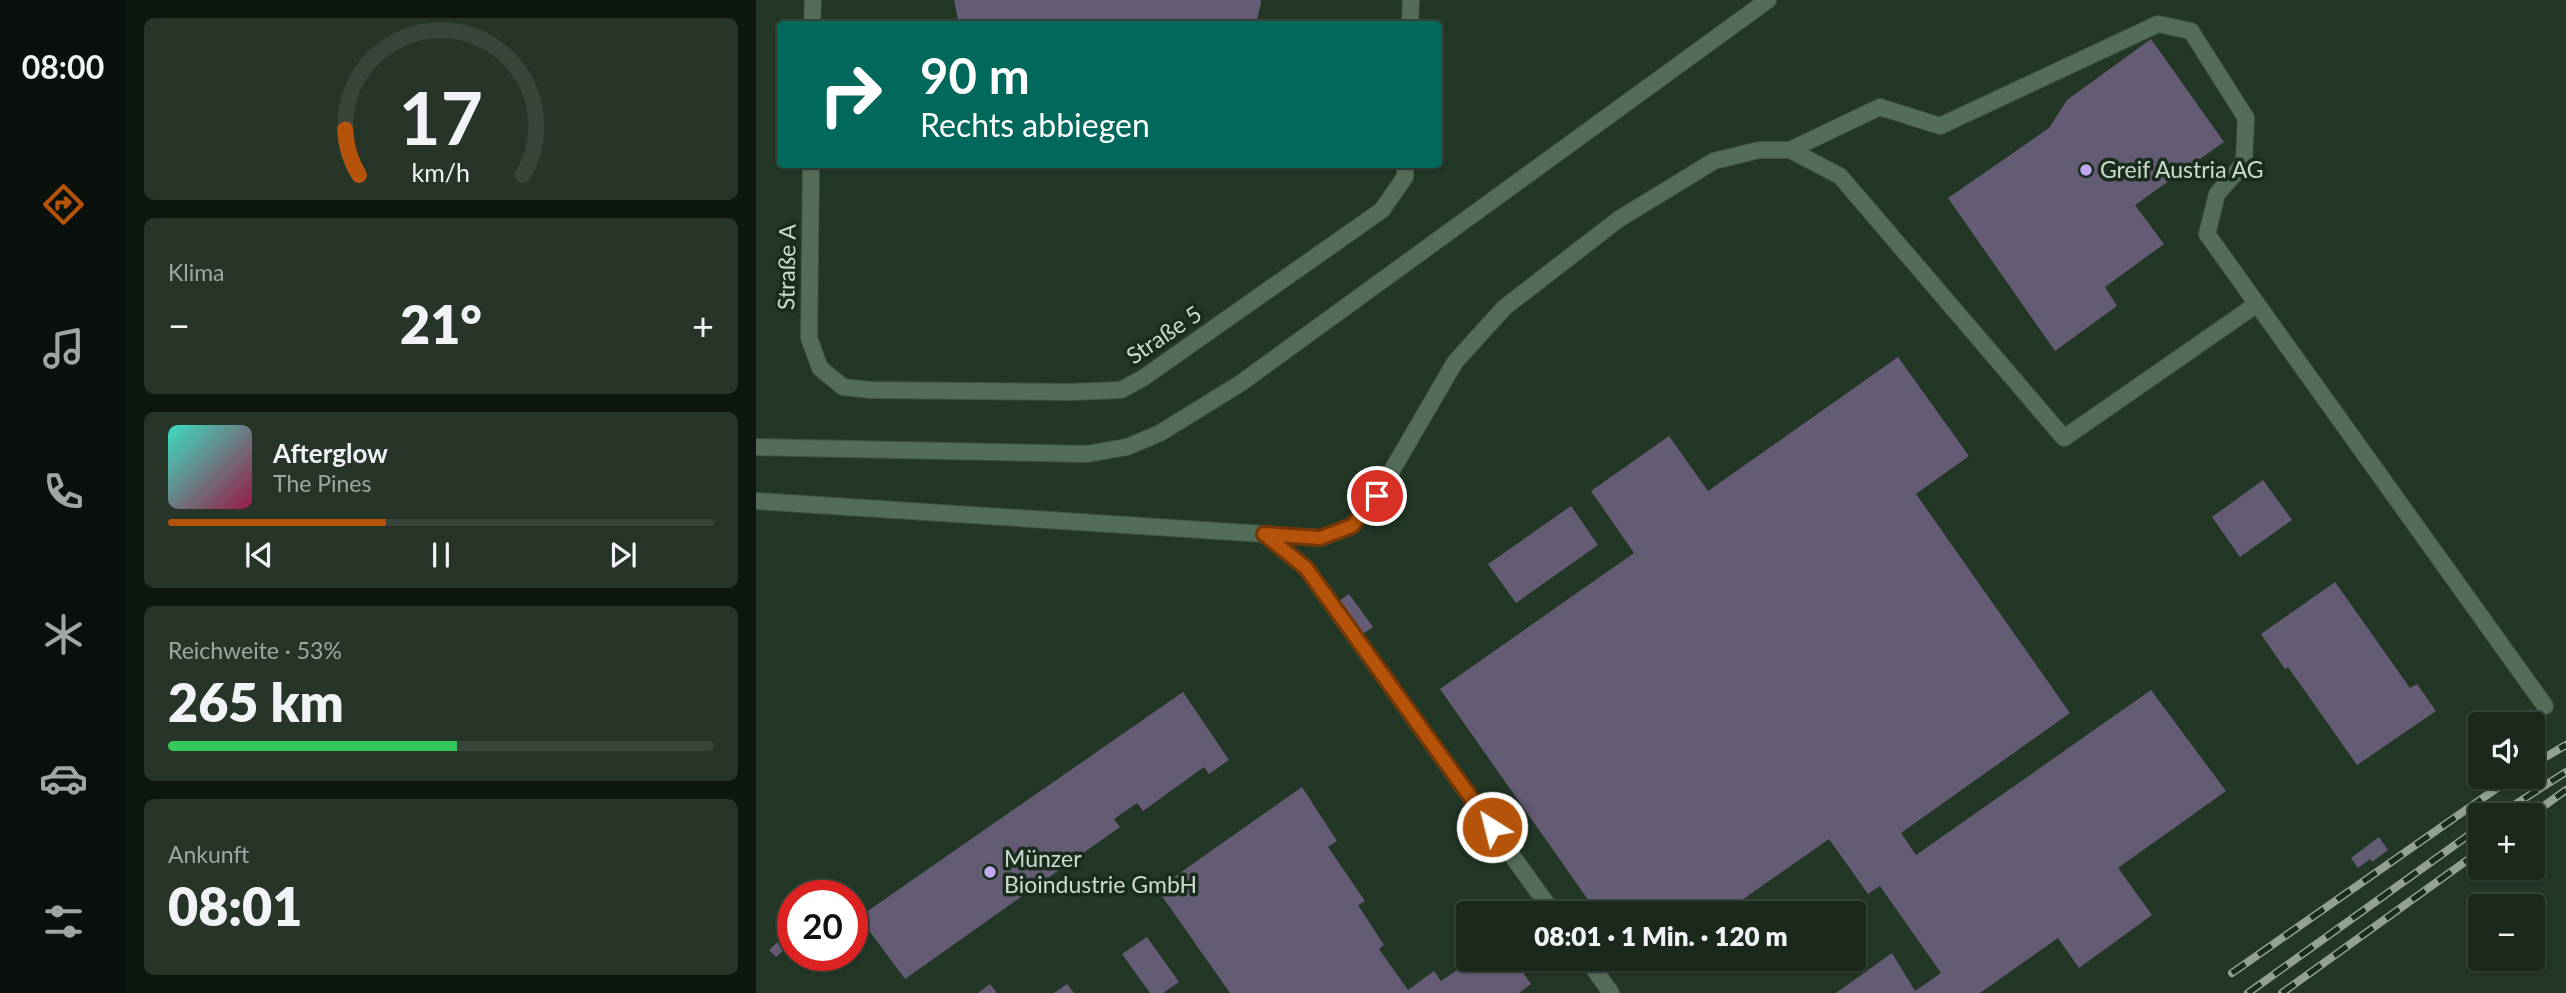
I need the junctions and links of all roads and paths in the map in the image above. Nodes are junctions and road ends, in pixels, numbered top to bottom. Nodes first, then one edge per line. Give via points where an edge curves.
1 (813, 0) edge
2 (1411, 0) edge
3 (1768, 0) edge
4 (812, 21) edge
5 (1410, 21) edge
6 (1790, 150) junction
7 (811, 168) edge
8 (1405, 171) edge
9 (2257, 304) junction
10 (820, 368) joint
11 (756, 447) edge
12 (756, 501) edge
13 (1264, 534) junction
14 (2545, 706) dead end
15 (1545, 901) edge
16 (1595, 971) edge
17 (1611, 993) edge

1 - 4 lane
2 - 5 lane
3 - 11 lane via 1241,383 1160,433 1127,447 1087,454
6 - 9 lane via 1840,176 2064,438
6 - 9 lane via 1880,107 1940,126 2158,24 2191,32 2246,118 2244,163 2217,194 2207,234
6 - 13 lane via 1759,150 1714,161 1619,219 1505,307 1455,362 1377,496 1352,526 1320,538
7 - 10 lane, Straße A via 809,338
8 - 10 lane, Straße 5 via 1382,210 1121,390 872,390 843,387
9 - 14 lane
12 - 13 lane
13 - 15 lane via 1306,568
16 - 17 lane

